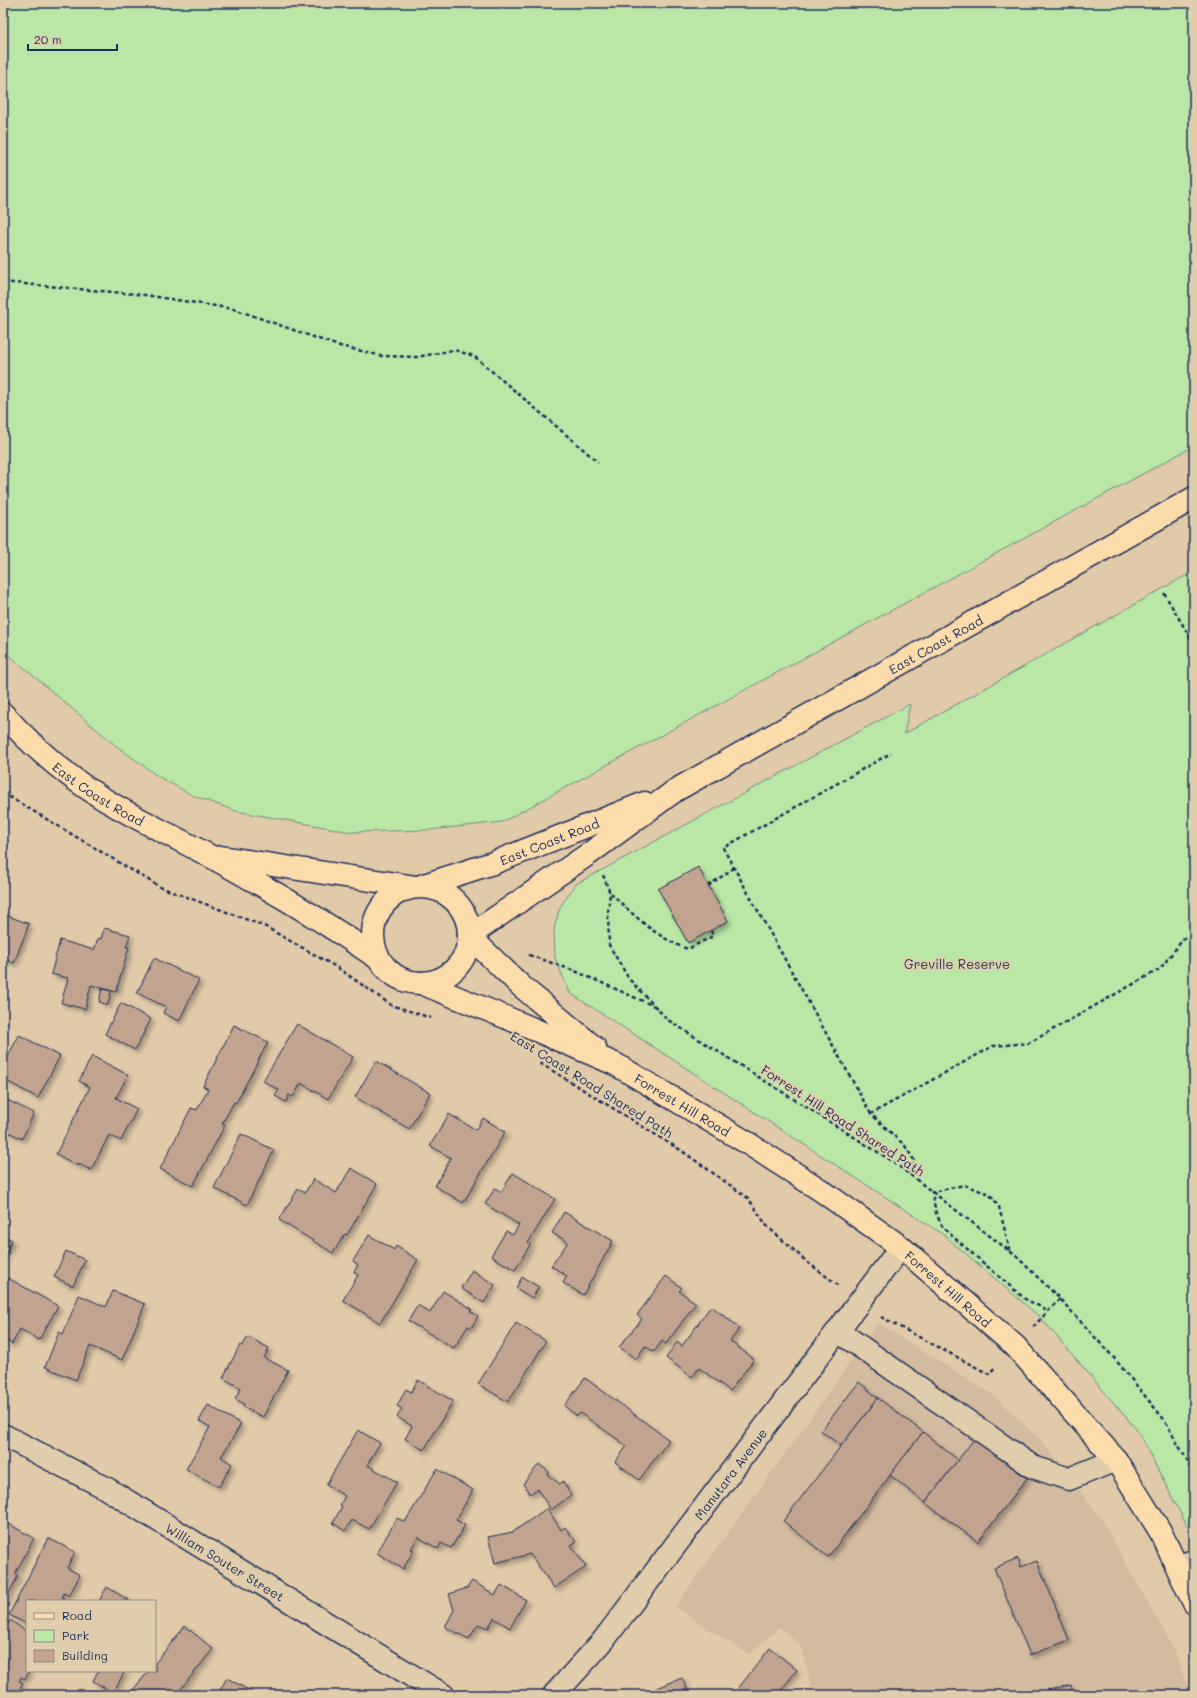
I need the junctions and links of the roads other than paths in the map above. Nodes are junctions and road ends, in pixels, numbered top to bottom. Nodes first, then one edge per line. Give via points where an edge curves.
1 (1194, 498) edge
2 (3, 714) edge
3 (676, 790) junction
4 (208, 855) junction
5 (419, 886) junction
6 (469, 936) junction
7 (379, 959) junction
8 (421, 984) junction
9 (615, 1064) junction
10 (901, 1247) junction
11 (838, 1332) junction
12 (3, 1435) edge
13 (1116, 1460) junction
14 (1186, 1564) edge
15 (1194, 1603) edge
16 (443, 1695) edge
17 (554, 1695) edge

1 - 3 main road, East Coast Road
2 - 4 main road, East Coast Road via 23,736 81,784 138,819
3 - 5 main road, East Coast Road via 492,863
3 - 6 main road, East Coast Road
4 - 5 main road, East Coast Road
4 - 7 main road, East Coast Road via 331,925
5 - 6 main road via 436,888 449,895 460,906 467,919
5 - 7 main road via 400,891 387,900 378,912 373,928 373,944
6 - 8 main road via 467,951 460,964 436,981
6 - 9 main road, Forrest Hill Road via 521,986
7 - 8 main road via 396,977
8 - 9 main road, Forrest Hill Road
9 - 10 main road, Forrest Hill Road via 746,1142
10 - 11 street, Manutara Avenue
10 - 13 main road, Forrest Hill Road via 1015,1346
11 - 13 street via 1033,1467 1069,1479
11 - 17 street, Manutara Avenue via 603,1641
12 - 16 street, William Souter Street via 104,1487
13 - 14 main road, Forrest Hill Road via 1160,1531
14 - 15 main road, Forrest Hill Road

